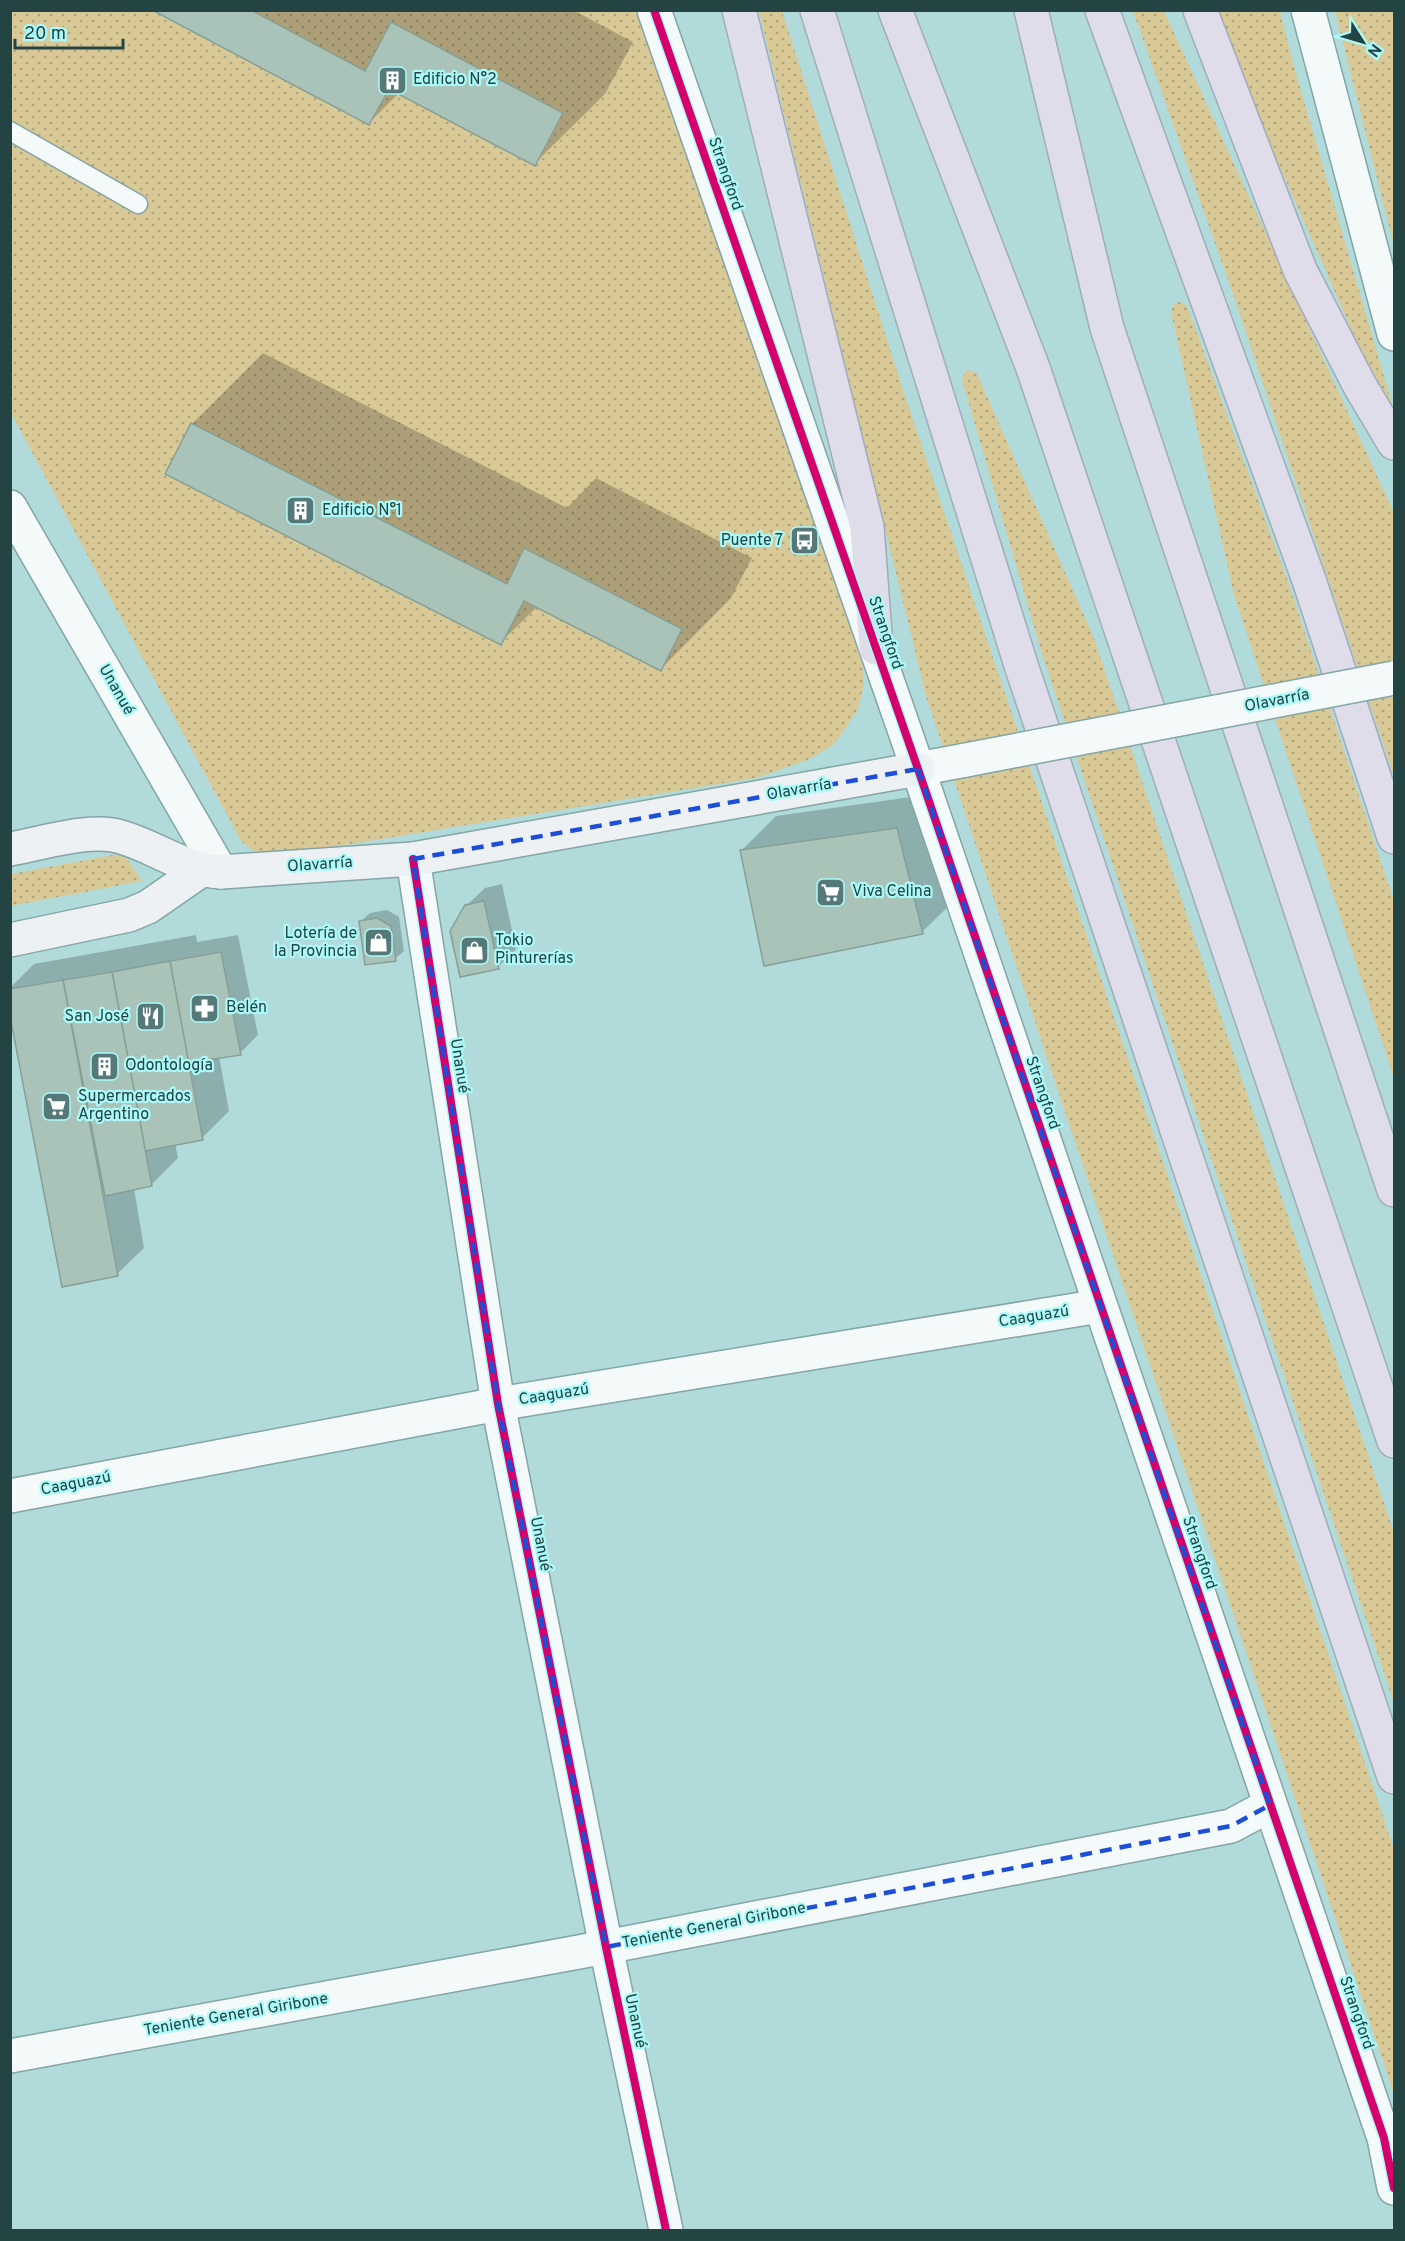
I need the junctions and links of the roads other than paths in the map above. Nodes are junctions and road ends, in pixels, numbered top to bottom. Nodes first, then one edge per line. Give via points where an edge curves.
1 (654, 10) edge
2 (739, 10) edge
3 (817, 10) edge
4 (895, 10) edge
5 (1031, 10) edge
6 (1102, 10) edge
7 (1200, 10) edge
8 (1308, 10) edge
9 (10, 131) edge
10 (138, 204) dead end
11 (1395, 334) edge
12 (1395, 443) edge
13 (10, 507) edge
14 (876, 648) junction
15 (1395, 678) edge
16 (918, 769) junction
17 (1395, 837) edge
18 (10, 849) edge
19 (413, 859) junction
20 (211, 872) junction
21 (10, 940) edge
22 (1395, 1190) edge
23 (1100, 1306) junction
24 (498, 1404) junction
25 (1395, 1440) edge
26 (10, 1496) edge
27 (1395, 1777) edge
28 (1270, 1804) junction
29 (606, 1947) junction
30 (10, 2056) edge
31 (1395, 2188) edge
32 (666, 2230) edge

1 - 14 street, Strangford
2 - 14 highway via 867,527
3 - 27 highway via 1021,665
4 - 25 highway via 1033,368
5 - 22 highway via 1107,328
6 - 17 highway via 1309,580
7 - 12 highway via 1300,270 1360,386
8 - 11 street
9 - 10 lane
13 - 20 street, Unanué
14 - 16 street, Strangford
15 - 16 street, Olavarría, bridge
16 - 19 main road, Olavarría
16 - 23 street, Strangford
18 - 20 main road, Olavarría via 85,835 119,836
19 - 20 main road, Olavarría
19 - 24 street, Unanué
20 - 21 main road via 129,915
23 - 24 street, Caaguazú
23 - 28 street, Strangford
24 - 26 street, Caaguazú
24 - 29 street, Unanué
28 - 29 street, Teniente General Giribone via 1231,1826
28 - 31 street, Strangford via 1384,2138
29 - 30 street, Teniente General Giribone
29 - 32 street, Unanué

